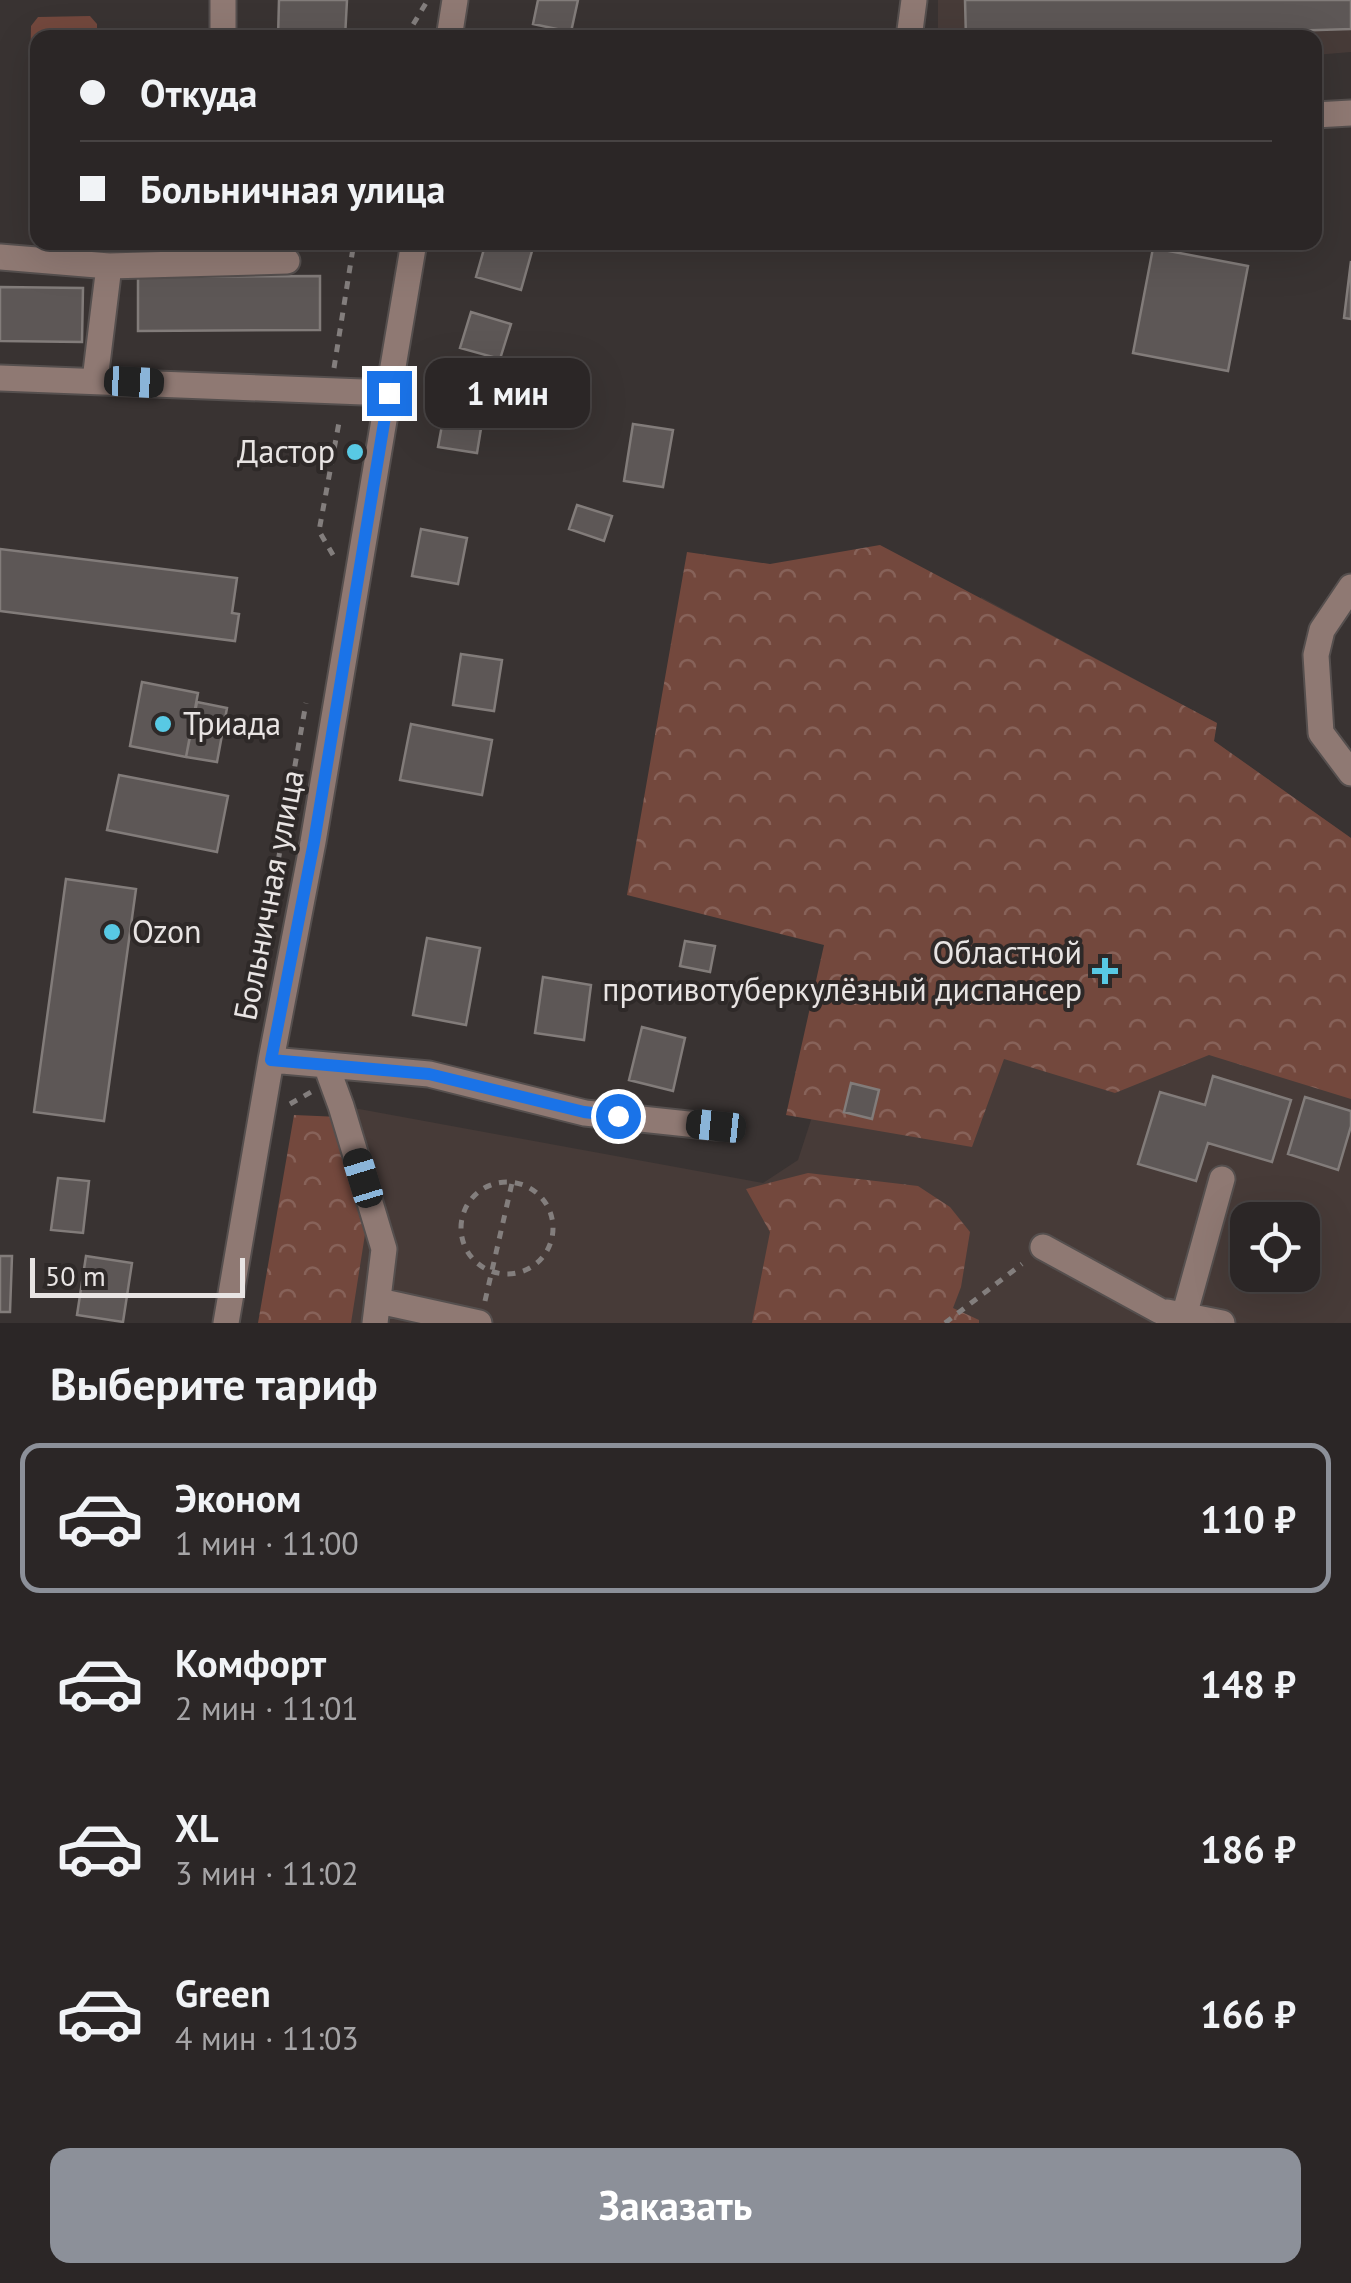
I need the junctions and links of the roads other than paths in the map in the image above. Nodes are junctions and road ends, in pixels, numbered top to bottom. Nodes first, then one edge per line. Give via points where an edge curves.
1 (223, 0) edge
2 (456, 0) edge
3 (914, 0) edge
4 (222, 30) edge
5 (450, 30) edge
6 (910, 30) edge
7 (1351, 113) edge
8 (1322, 115) edge
9 (413, 250) edge
10 (0, 258) edge
11 (287, 261) dead end
12 (109, 266) junction
13 (0, 378) edge
14 (95, 380) junction
15 (389, 393) junction
16 (1351, 587) edge
17 (1351, 773) edge
18 (271, 1060) junction
19 (326, 1065) junction
20 (716, 1126) dead end
21 (1222, 1179) dead end
22 (1043, 1247) road end
23 (377, 1312) edge
24 (1167, 1316) edge
25 (226, 1323) edge
26 (480, 1323) edge
27 (1222, 1323) edge

1 - 4 street
2 - 5 street
3 - 6 street
7 - 8 street
9 - 15 street, Больничная улица
10 - 12 street
11 - 12 street
12 - 14 street
13 - 14 street
14 - 15 street
15 - 18 street, Больничная улица
16 - 17 street via 1322,630 1316,655 1322,733
18 - 19 street
18 - 25 street, Больничная улица
19 - 20 street via 429,1074 584,1112
19 - 23 street via 384,1249
21 - 24 street
22 - 24 street
23 - 26 street
24 - 27 street

